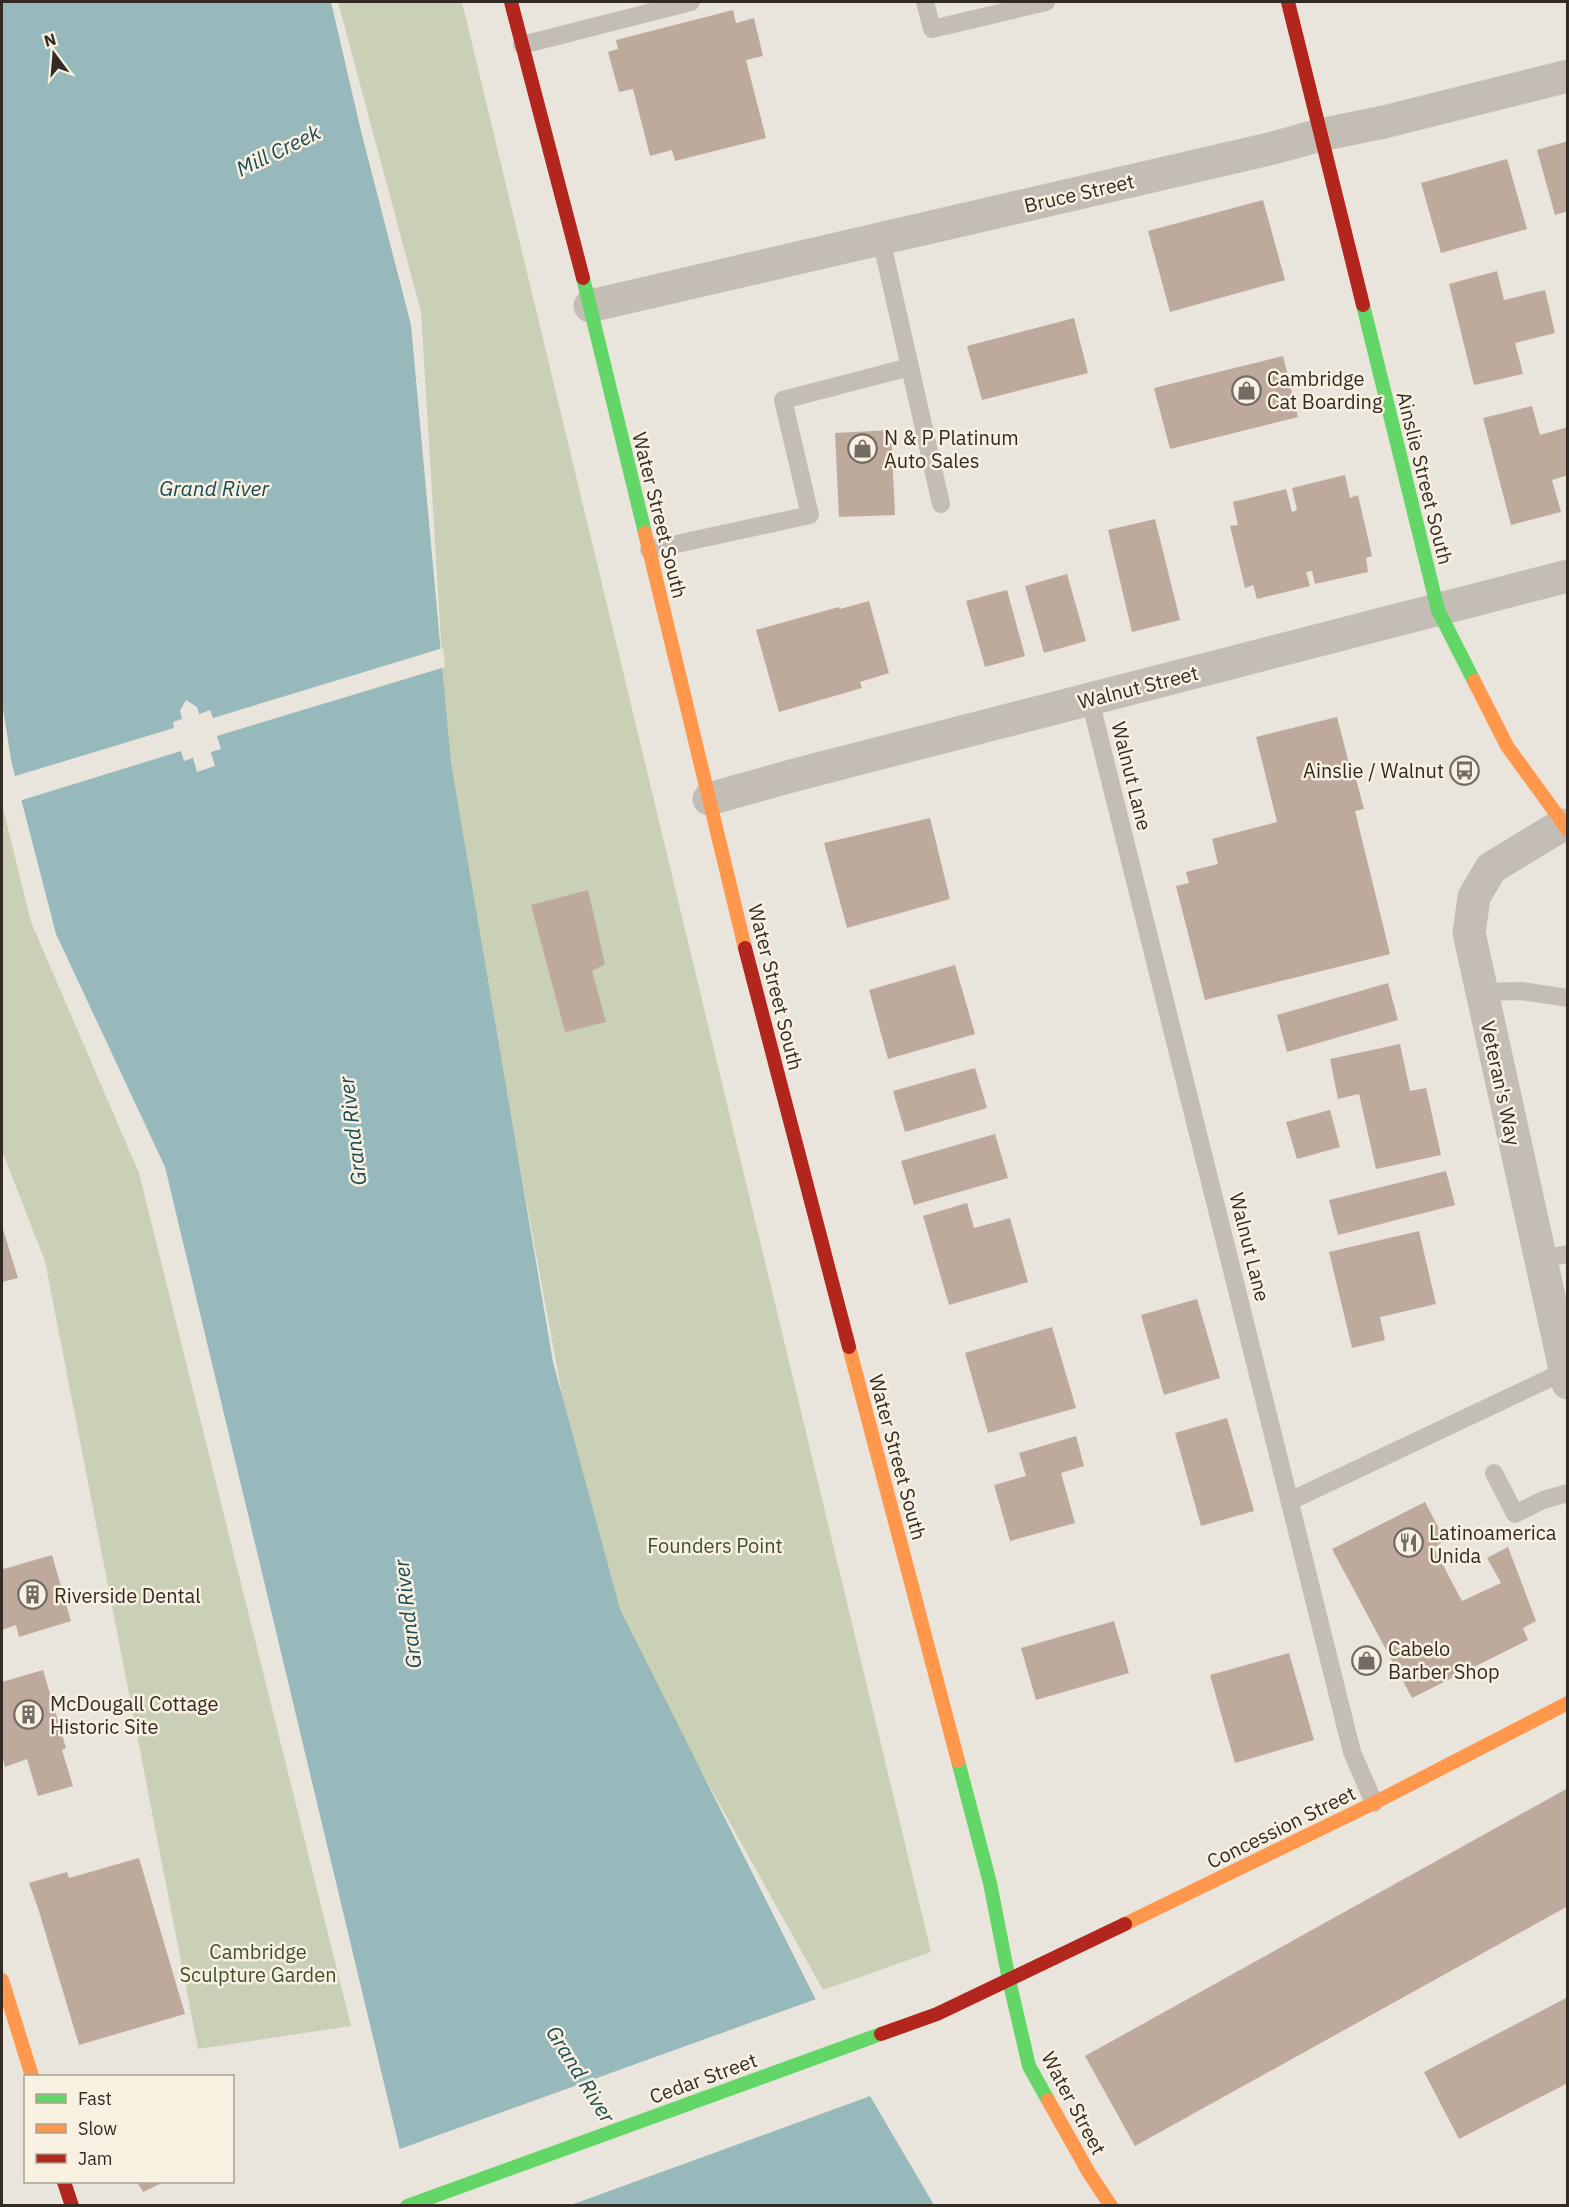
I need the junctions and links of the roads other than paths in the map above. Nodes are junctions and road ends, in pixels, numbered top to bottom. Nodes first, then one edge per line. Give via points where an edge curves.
1 (511, 2) edge
2 (691, 2) edge
3 (925, 2) edge
4 (1046, 2) edge
5 (1288, 2) edge
6 (522, 45) junction
7 (1568, 75) edge
8 (1320, 135) junction
9 (881, 239) junction
10 (590, 306) junction
11 (910, 368) junction
12 (941, 504) dead end
13 (649, 550) junction
14 (1568, 576) edge
15 (1438, 610) junction
16 (1090, 700) junction
17 (709, 799) junction
18 (1565, 828) edge
19 (1482, 992) junction
20 (1568, 998) edge
21 (1554, 1257) edge
22 (1566, 1377) edge
23 (1494, 1473) dead end
24 (1568, 1493) edge
25 (1290, 1501) junction
26 (1568, 1703) edge
27 (1374, 1803) junction
28 (2, 1980) edge
29 (1009, 1980) junction
30 (32, 2075) edge
31 (65, 2183) edge
32 (72, 2205) edge
33 (407, 2205) edge
34 (1111, 2205) edge

1 - 6 main road, Water Street South
2 - 6 lane
3 - 4 lane via 932,29
5 - 8 main road, Ainslie Street South
6 - 10 main road, Water Street South
7 - 8 street, Bruce Street
8 - 9 street, Bruce Street
8 - 15 main road, Ainslie Street South
9 - 10 street, Bruce Street
9 - 11 lane
10 - 13 main road, Water Street South
11 - 12 lane
11 - 13 lane via 783,400 810,515
13 - 17 main road, Water Street South
14 - 15 street, Walnut Street
15 - 16 street, Walnut Street
15 - 18 main road, Ainslie Street South via 1507,746
16 - 17 street, Walnut Street
16 - 25 lane, Walnut Lane
17 - 29 main road, Water Street South via 767,1037 990,1883
18 - 19 street, Veteran's Way via 1491,868 1474,897 1469,933
19 - 20 lane
19 - 21 street, Veteran's Way
21 - 22 street, Veteran's Way
22 - 25 lane
23 - 24 lane via 1515,1514
25 - 27 lane, Walnut Lane via 1352,1752
26 - 27 main road, Concession Street
27 - 29 main road, Concession Street
28 - 30 main road
29 - 33 main road, Cedar Street via 937,2014
29 - 34 main road, Water Street via 1029,2066
31 - 32 main road

